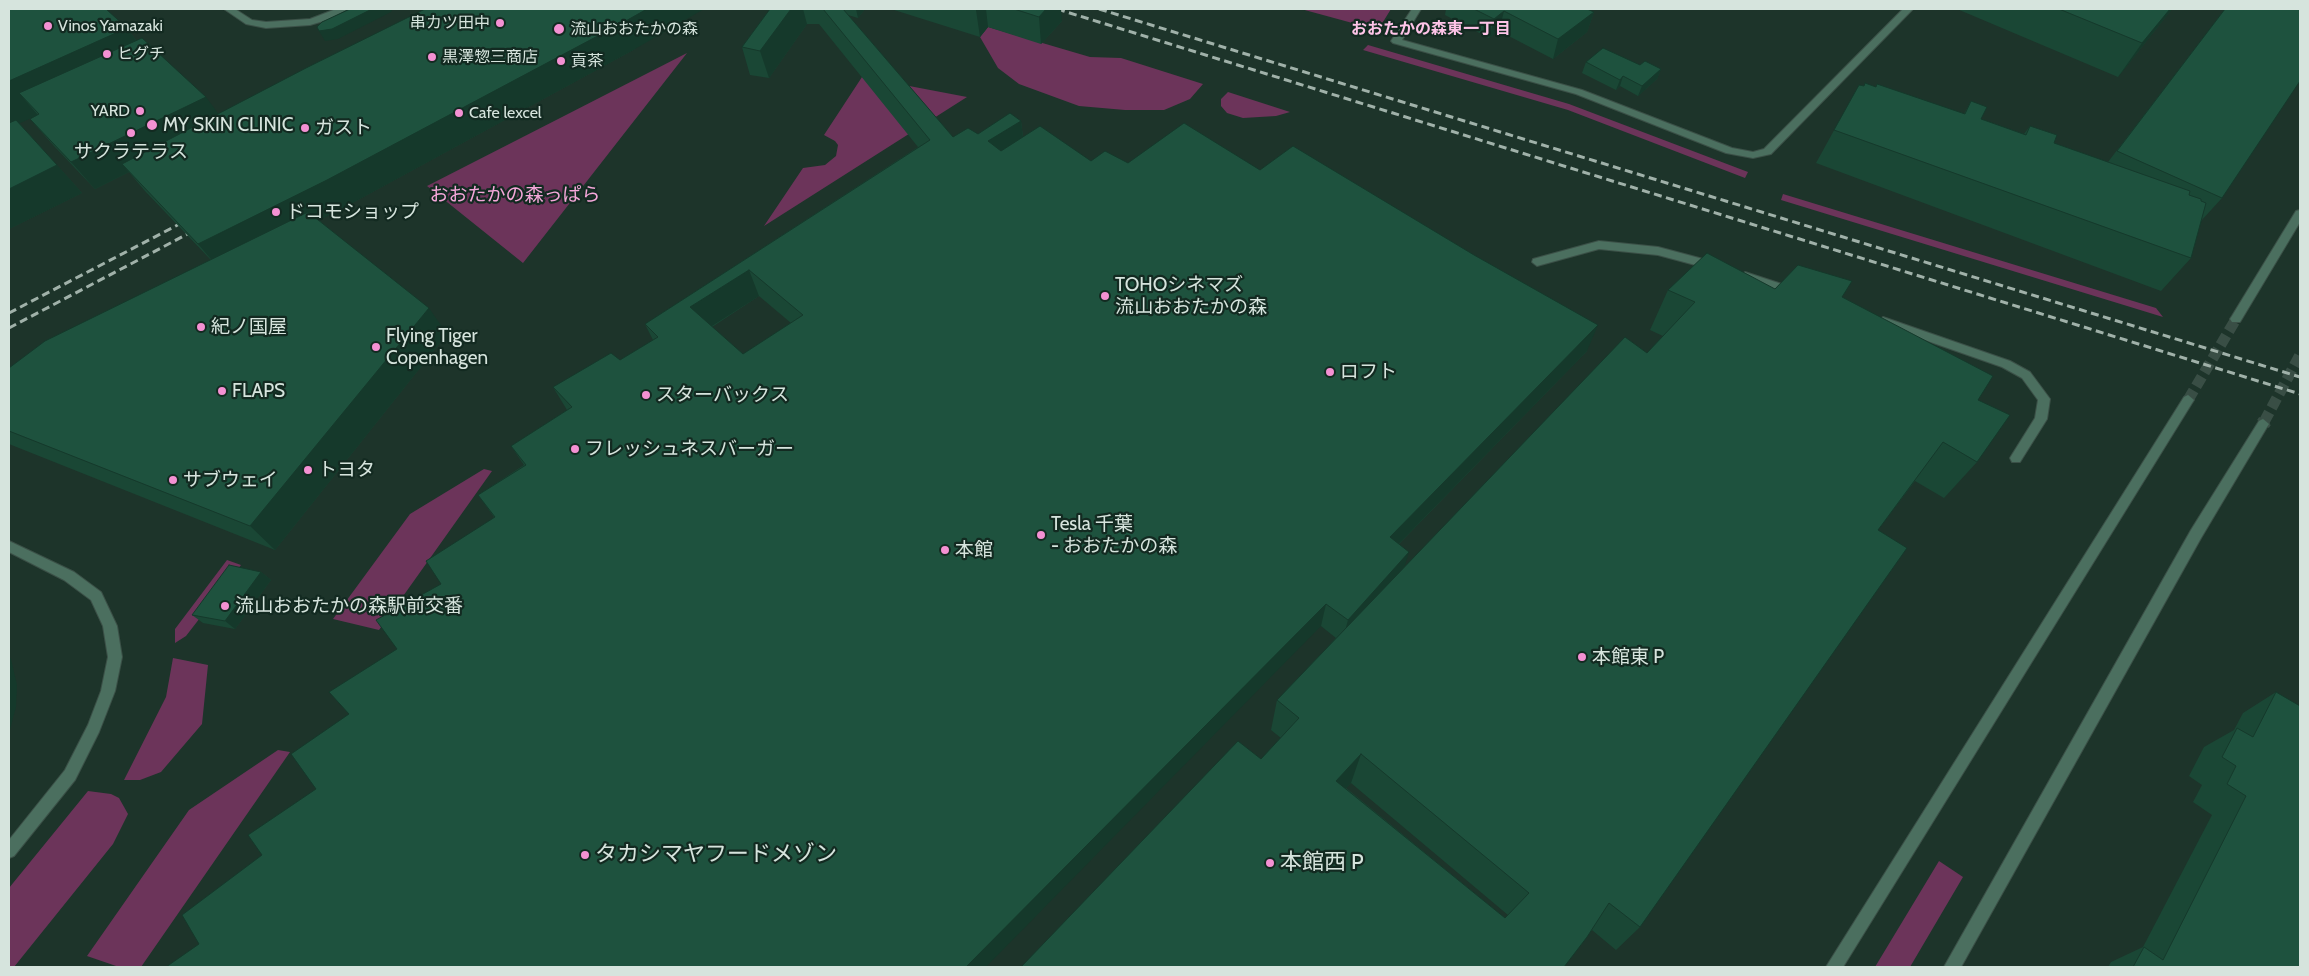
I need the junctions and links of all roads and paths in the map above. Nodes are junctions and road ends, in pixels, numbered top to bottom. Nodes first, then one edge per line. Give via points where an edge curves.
1 (229, 9) edge
2 (344, 9) edge
3 (1416, 9) edge
4 (1908, 9) edge
5 (2300, 214) edge
6 (1537, 262) dead end
7 (1801, 294) edge
8 (1874, 318) edge
9 (2236, 319) tunnel mouth
10 (2188, 400) tunnel mouth
11 (2263, 424) tunnel mouth
12 (2016, 458) dead end
13 (9, 546) edge
14 (9, 851) edge
15 (1834, 967) edge
16 (1952, 967) edge

1 - 2 street via 249,22 266,25 310,22
3 - 4 street via 1396,41 1578,92 1730,151 1753,155 1767,152
5 - 9 street
6 - 7 street via 1599,245 1658,251
8 - 12 street via 2026,374 2044,399 2041,419
10 - 15 street
11 - 16 street via 2196,534
13 - 14 street via 69,576 96,596 110,626 115,657 108,690 70,775

